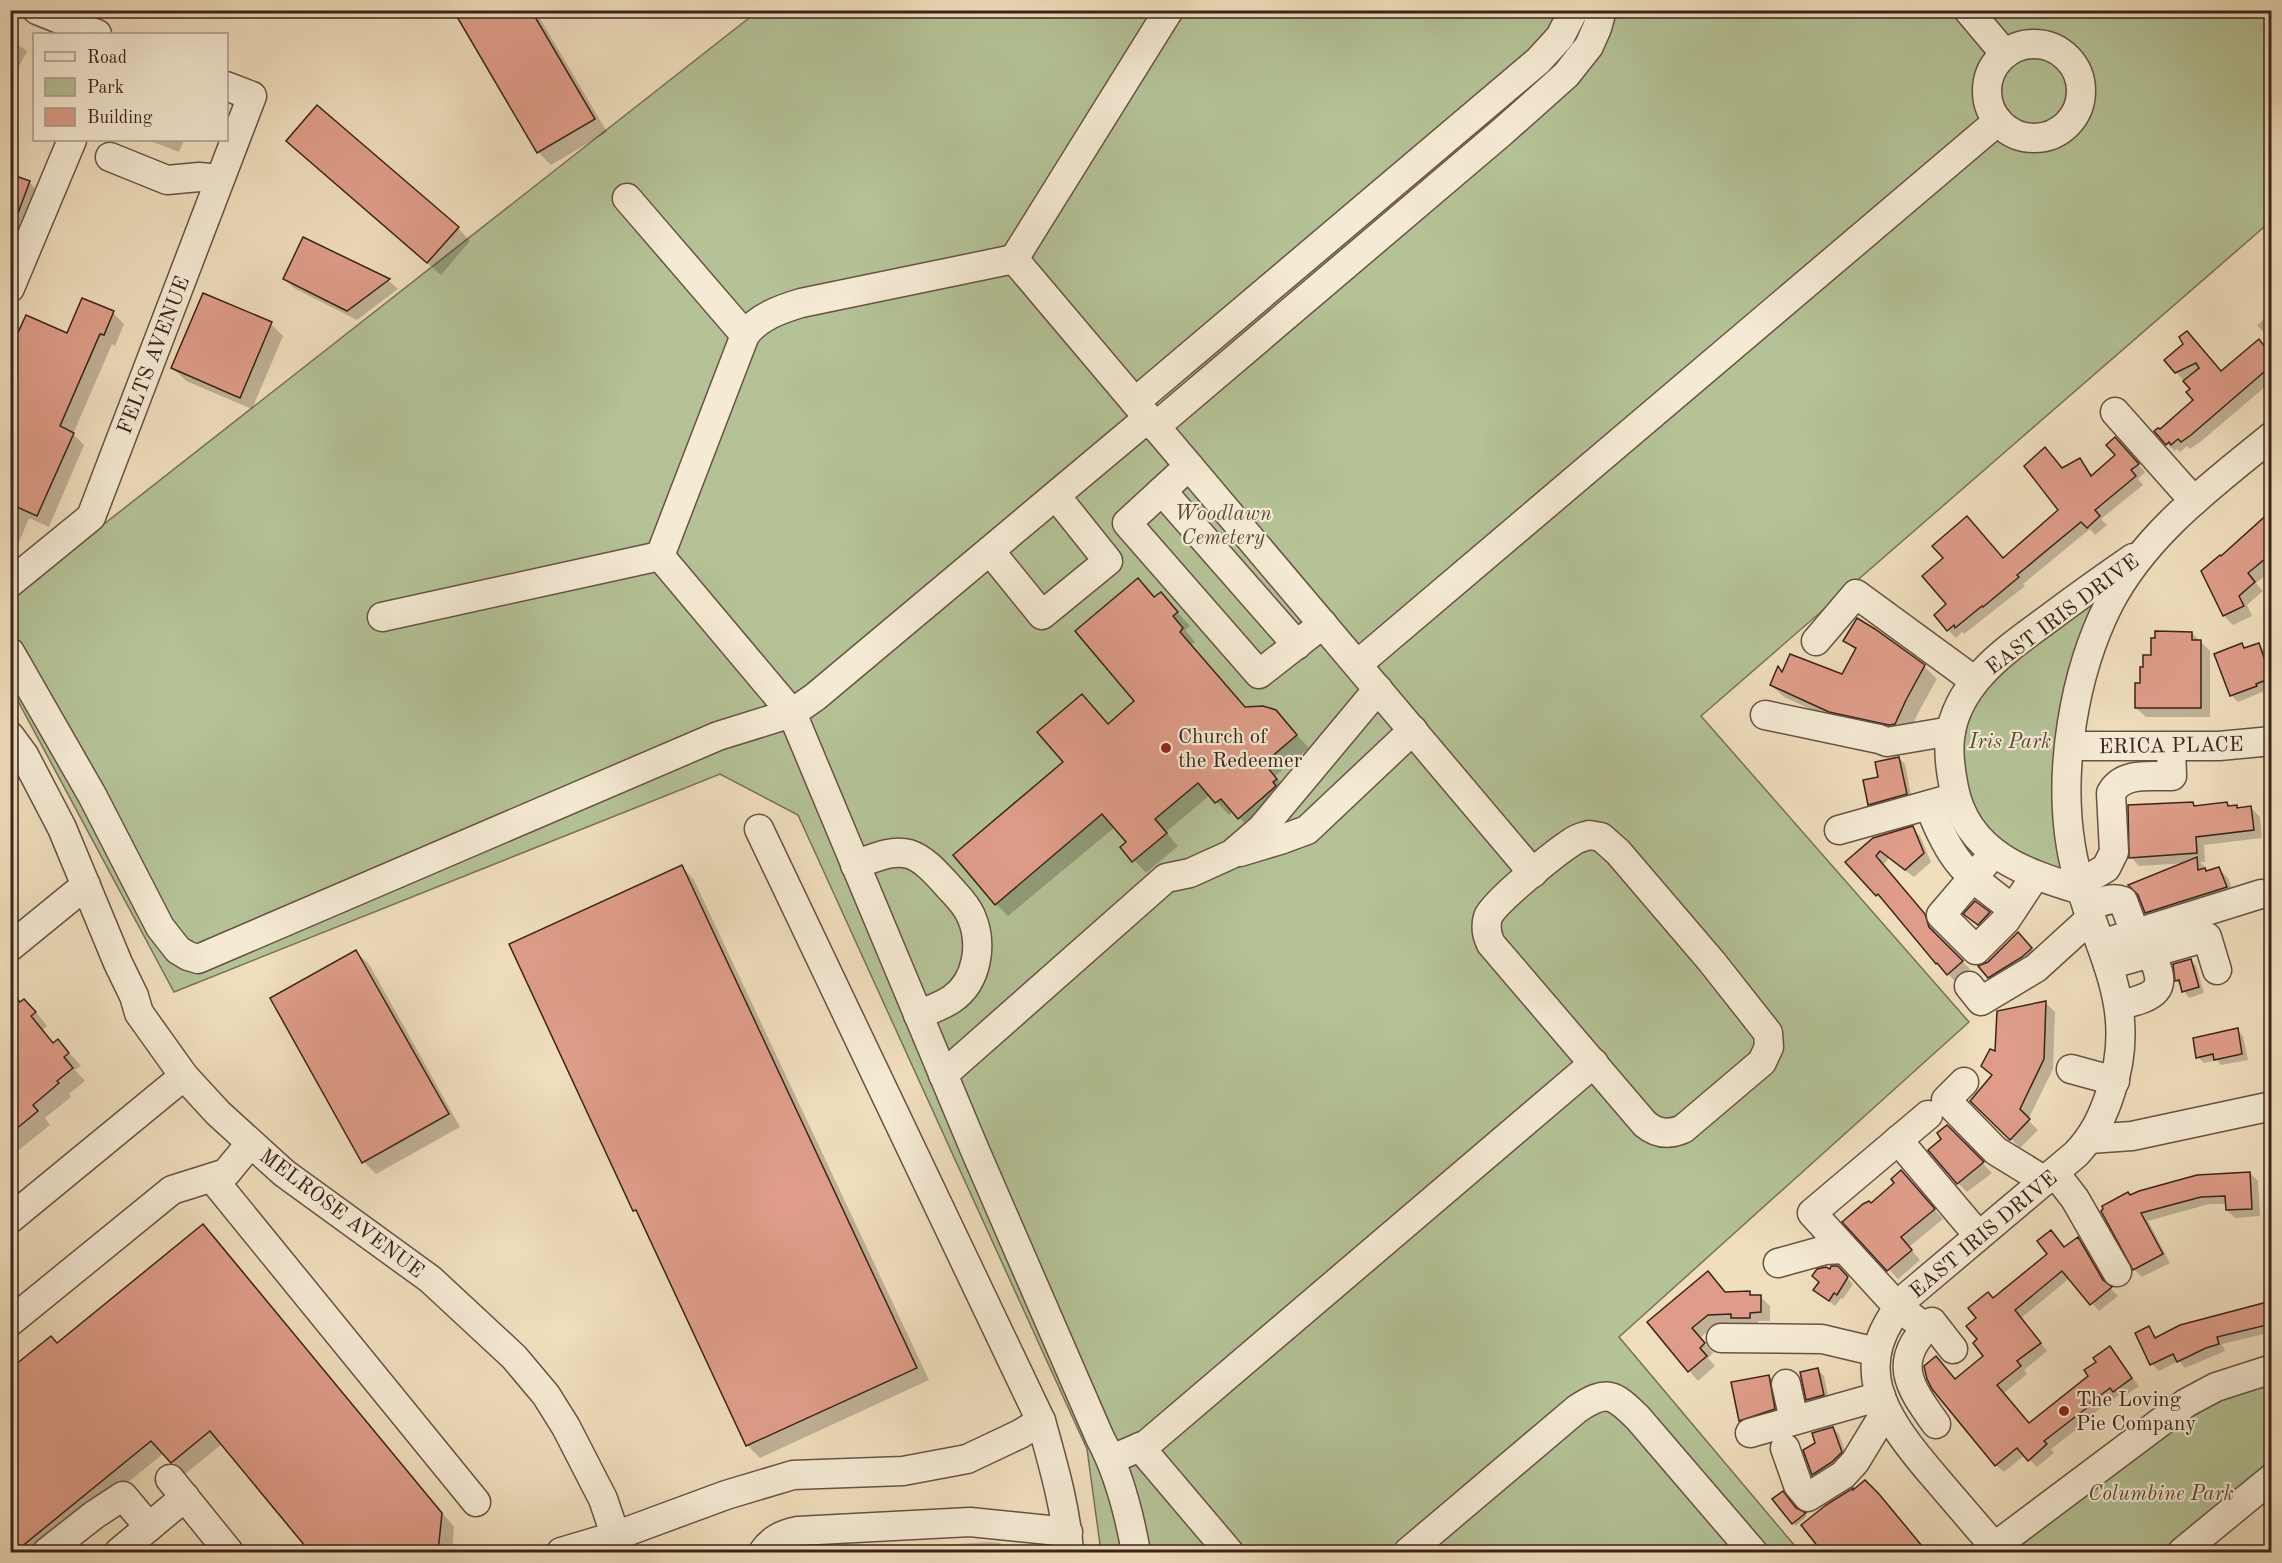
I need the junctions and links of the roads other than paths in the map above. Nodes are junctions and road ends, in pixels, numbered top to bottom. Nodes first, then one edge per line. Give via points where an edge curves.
1 (37, 10) edge
2 (1170, 10) edge
3 (1574, 10) edge
4 (1602, 10) edge
5 (1968, 10) edge
6 (94, 33) edge
7 (2005, 54) junction
8 (239, 91) edge
9 (1998, 121) junction
10 (72, 141) edge
11 (111, 157) dead end
12 (220, 179) junction
13 (627, 198) dead end
14 (1014, 259) junction
15 (10, 288) edge
16 (745, 335) junction
17 (2115, 412) dead end
18 (1146, 416) junction
19 (2271, 436) edge
20 (1189, 466) junction
21 (1162, 491) junction
22 (1056, 496) junction
23 (2194, 501) junction
24 (2148, 548) junction
25 (990, 551) junction
26 (660, 556) junction
27 (10, 583) edge
28 (382, 617) dead end
29 (1323, 624) junction
30 (1816, 641) dead end
31 (1296, 645) junction
32 (10, 652) edge
33 (1358, 664) junction
34 (1976, 681) junction
35 (1378, 689) junction
36 (792, 713) junction
37 (1765, 715) dead end
38 (1413, 730) junction
39 (1951, 731) junction
40 (10, 736) edge
41 (2271, 741) edge
42 (2070, 746) junction
43 (2171, 747) junction
44 (2137, 748) junction
45 (2138, 777) junction
46 (1956, 797) junction
47 (1929, 805) junction
48 (759, 829) dead end
49 (1839, 831) dead end
50 (1994, 853) junction
51 (1232, 854) junction
52 (855, 865) junction
53 (1533, 873) junction
54 (2035, 876) junction
55 (1972, 879) junction
56 (86, 885) junction
57 (2261, 894) dead end
58 (2013, 909) junction
59 (2091, 918) junction
60 (2143, 943) junction
61 (10, 947) edge
62 (2217, 970) dead end
63 (1969, 986) dead end
64 (2120, 1005) junction
65 (918, 1015) junction
66 (1594, 1063) junction
67 (2071, 1069) dead end
68 (943, 1075) junction
69 (184, 1076) junction
70 (2115, 1081) junction
71 (1964, 1082) dead end
72 (2271, 1106) edge
73 (1928, 1114) dead end
74 (2090, 1139) junction
75 (1898, 1140) junction
76 (250, 1144) junction
77 (2050, 1177) junction
78 (212, 1178) junction
79 (10, 1219) edge
80 (1978, 1236) junction
81 (1844, 1249) junction
82 (1778, 1263) dead end
83 (2117, 1272) dead end
84 (1898, 1307) junction
85 (10, 1322) edge
86 (1926, 1328) junction
87 (1721, 1338) dead end
88 (1953, 1349) dead end
89 (1877, 1352) junction
90 (2271, 1369) edge
91 (1786, 1384) dead end
92 (1888, 1413) junction
93 (1794, 1420) junction
94 (1041, 1421) junction
95 (1750, 1433) dead end
96 (1140, 1447) junction
97 (1785, 1449) dead end
98 (1112, 1459) junction
99 (2271, 1478) edge
100 (476, 1502) dead end
101 (149, 1527) junction
102 (1068, 1542) edge
103 (618, 1544) edge
104 (1996, 1550) edge
105 (46, 1552) edge
106 (119, 1552) edge
107 (229, 1552) edge
108 (561, 1552) edge
109 (763, 1552) edge
110 (1136, 1552) edge
111 (1228, 1552) edge
112 (1408, 1552) edge
113 (1753, 1552) edge
114 (2182, 1552) edge

1 - 6 street
2 - 14 street
3 - 18 street via 1560,37 1538,61
4 - 18 street via 1588,46 1566,75 1502,132
5 - 7 street
7 - 9 street via 1993,69 1987,88 1989,106
7 - 9 street via 2028,45 2054,49 2073,67 2079,79 2080,96 2069,122 2046,136 2019,136
8 - 12 street, FELTS AVENUE
9 - 33 street
10 - 15 street
11 - 12 street via 166,180
12 - 27 street, FELTS AVENUE via 91,517
13 - 16 street
14 - 16 street via 801,303 767,317
14 - 18 street
16 - 26 street
17 - 23 street
18 - 20 street
18 - 22 street
19 - 23 street, EAST IRIS DRIVE
20 - 21 street
20 - 29 street
21 - 31 street
21 - 31 street via 1127,523 1155,556 1259,674
22 - 25 street
22 - 25 street via 1108,561 1042,615
23 - 24 street, EAST IRIS DRIVE
24 - 34 street, EAST IRIS DRIVE via 2014,645
24 - 42 street, EAST IRIS DRIVE via 2109,604 2097,632 2079,687
25 - 36 street
26 - 28 street
26 - 36 street
29 - 31 street
29 - 33 street
30 - 34 street via 1857,594
32 - 36 street via 159,927 178,950 198,959 718,736
33 - 35 street
34 - 39 street, EAST IRIS DRIVE via 1959,707
35 - 38 street
35 - 51 street via 1262,828
36 - 52 street
37 - 39 street via 1887,742
38 - 51 street via 1307,830
38 - 53 street
39 - 46 street, EAST IRIS DRIVE
40 - 56 street, MELROSE AVENUE via 44,791
41 - 43 street, ERICA PLACE
42 - 44 street, ERICA PLACE
42 - 59 street, EAST IRIS DRIVE via 2068,826
43 - 44 street, ERICA PLACE
43 - 45 street via 2172,776
44 - 45 street
45 - 59 street via 2125,779 2111,793 2114,852 2102,872
46 - 47 street
46 - 50 street, EAST IRIS DRIVE via 1969,825
47 - 49 street
47 - 55 street via 1946,846
48 - 94 street
50 - 54 street, EAST IRIS DRIVE
50 - 55 street
51 - 68 street via 1190,873 1166,878
52 - 65 street
52 - 65 street via 892,853 910,855 935,872 971,916 978,954 972,973 952,999
53 - 66 street via 1493,909 1486,924 1488,939
53 - 66 street via 1574,840 1589,835 1601,837 1712,962 1769,1038 1768,1052 1758,1066 1683,1129 1671,1133 1658,1132 1645,1124
54 - 58 street
54 - 59 street, EAST IRIS DRIVE
55 - 58 street
55 - 58 street via 1941,915 1976,950
56 - 61 street
56 - 69 street, MELROSE AVENUE via 139,1013
57 - 60 street
59 - 60 street
59 - 60 street via 2108,899 2117,898 2123,901
59 - 63 street via 2020,980 1981,1001
59 - 64 street, EAST IRIS DRIVE
60 - 62 street via 2207,937
60 - 64 street via 2159,975 2156,989 2145,999
64 - 70 street, EAST IRIS DRIVE via 2121,1045
65 - 68 street
66 - 96 street
67 - 70 street
68 - 98 street
69 - 76 street, MELROSE AVENUE
69 - 79 street
70 - 74 street, EAST IRIS DRIVE
71 - 77 street via 1946,1100 1996,1151
72 - 74 street via 2132,1136
73 - 75 street
74 - 77 street, EAST IRIS DRIVE
75 - 80 street
75 - 81 street via 1812,1213
76 - 78 street via 226,1173
76 - 103 street, MELROSE AVENUE via 430,1279 514,1357 546,1395 566,1427 590,1472
77 - 80 street, EAST IRIS DRIVE
77 - 83 street via 2075,1198
78 - 85 street via 172,1190
78 - 100 street
80 - 84 street, EAST IRIS DRIVE
81 - 82 street
81 - 84 street
84 - 86 street
84 - 89 street, EAST IRIS DRIVE via 1887,1323
86 - 88 street via 1932,1322
86 - 92 street via 1914,1342 1908,1374 1915,1394 1931,1417
87 - 89 street via 1822,1339
89 - 92 street, EAST IRIS DRIVE via 1876,1371
90 - 104 street via 2216,1387 2186,1403
91 - 93 street
92 - 93 street
92 - 97 street via 1843,1475 1808,1497 1798,1485
92 - 104 street
93 - 95 street
94 - 102 street
94 - 103 street via 967,1459 903,1471 793,1475 726,1495
96 - 98 street
96 - 111 street
98 - 110 street
99 - 114 street
101 - 105 street via 123,1496
101 - 106 street
101 - 107 street via 177,1488
102 - 109 street via 970,1521 798,1531 773,1540
103 - 108 street
112 - 113 street via 1577,1409 1603,1396 1619,1401 1638,1418

